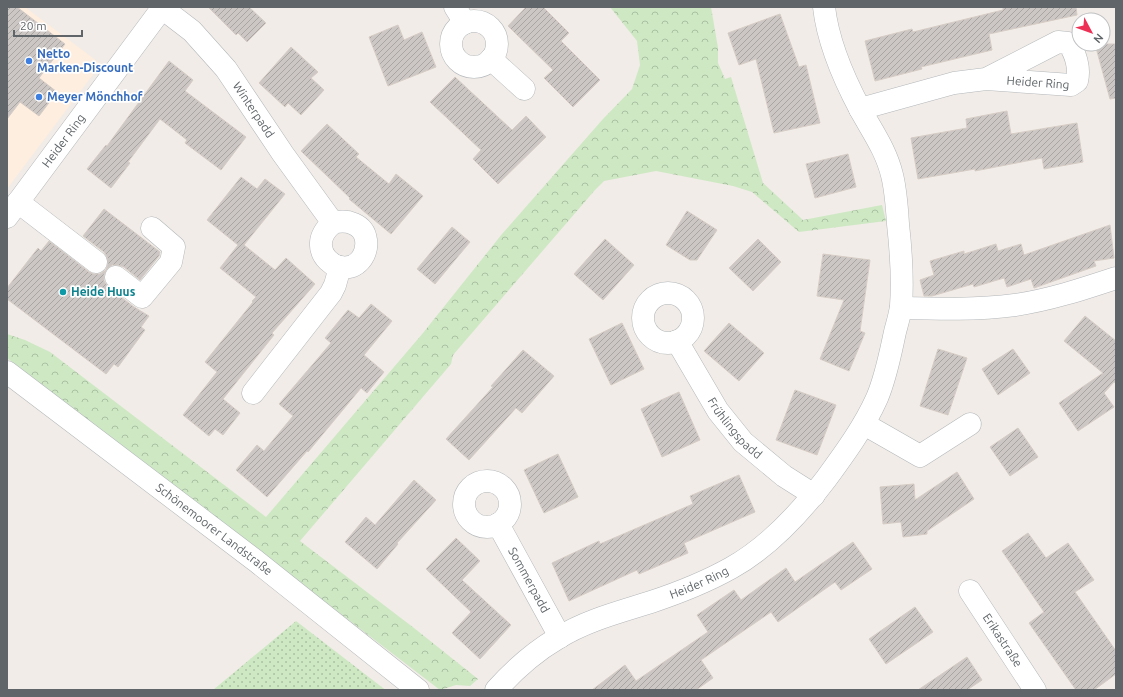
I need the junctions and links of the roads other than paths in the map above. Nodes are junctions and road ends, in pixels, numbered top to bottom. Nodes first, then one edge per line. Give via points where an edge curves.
1 (824, 7) edge
2 (163, 8) edge
3 (460, 15) edge
4 (491, 59) junction
5 (986, 79) dead end
6 (524, 89) dead end
7 (860, 109) junction
8 (13, 210) edge
9 (333, 223) junction
10 (152, 228) dead end
11 (96, 262) dead end
12 (340, 267) junction
13 (116, 277) dead end
14 (1116, 278) edge
15 (901, 308) junction
16 (677, 341) dead end
17 (7, 372) edge
18 (252, 393) dead end
19 (864, 424) junction
20 (970, 424) dead end
21 (814, 495) junction
22 (498, 524) dead end
23 (970, 591) dead end
24 (560, 637) junction
25 (418, 690) edge
26 (496, 690) edge
27 (1035, 690) edge

1 - 7 street, Heider Ring via 832,45
2 - 8 street, Heider Ring
2 - 9 street, Winterpadd via 192,31 226,69
3 - 4 street via 488,25 493,30 497,45 496,53
3 - 4 street via 459,27 454,33 451,47 458,60 464,65 478,67
4 - 6 street
5 - 7 street via 954,83
7 - 15 street, Heider Ring via 881,144 892,174 900,246
8 - 11 street
9 - 12 street via 323,233 321,248 327,260
9 - 12 street via 349,222 362,230 366,237 367,245 361,260 347,267
10 - 13 street via 174,247 171,262 142,297
12 - 18 street via 330,293
14 - 15 street via 1080,290 1015,305
15 - 19 street, Heider Ring via 887,370
16 - 21 street, Frühlingspadd via 718,411 744,442 784,476
17 - 25 street, Schönemoorer Landstraße via 256,561
19 - 20 street via 920,456
19 - 21 street, Heider Ring
21 - 24 street, Heider Ring via 790,522 732,568 699,584 618,612
22 - 24 street, Sommerpadd
23 - 27 street, Erikastraße
24 - 26 street, Heider Ring via 532,655

